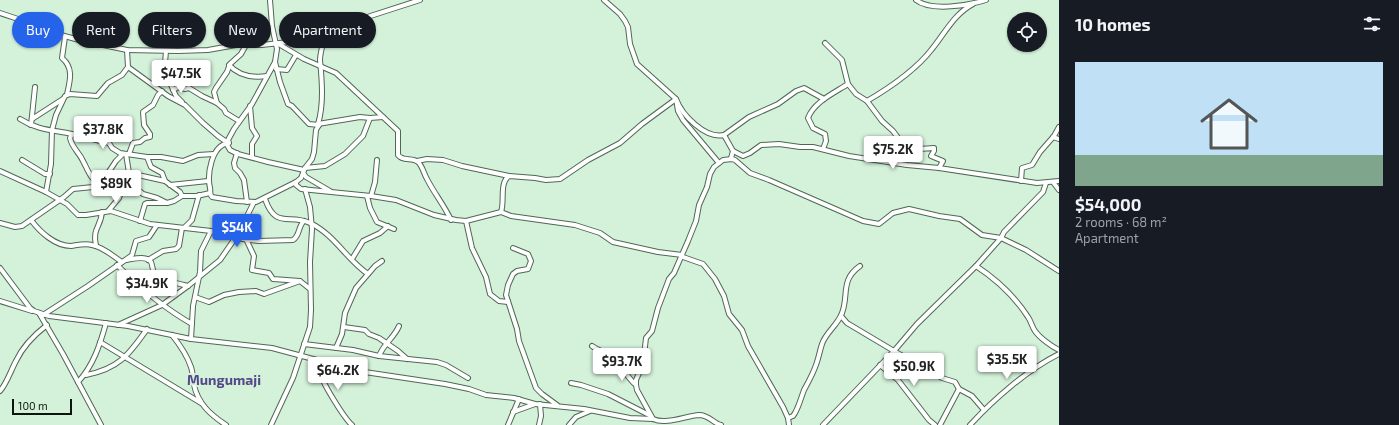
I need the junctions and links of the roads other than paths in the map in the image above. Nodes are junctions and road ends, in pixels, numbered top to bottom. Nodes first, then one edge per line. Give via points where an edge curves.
1 (270, 0) edge
2 (420, 0) edge
3 (604, 0) edge
4 (916, 0) edge
5 (986, 0) edge
6 (973, 4) junction
7 (0, 13) edge
8 (376, 14) edge
9 (65, 37) junction
10 (271, 43) edge
11 (276, 43) junction
12 (279, 43) edge
13 (825, 43) dead end
14 (219, 48) edge
15 (244, 48) edge
16 (323, 48) edge
17 (127, 50) junction
18 (166, 51) junction
19 (296, 55) junction
20 (275, 62) junction
21 (229, 65) junction
22 (322, 66) junction
23 (128, 67) junction
24 (276, 69) junction
25 (267, 76) junction
26 (848, 84) junction
27 (35, 87) dead end
28 (173, 90) junction
29 (162, 91) junction
30 (67, 94) junction
31 (63, 99) junction
32 (676, 99) junction
33 (824, 99) junction
34 (867, 101) junction
35 (217, 103) junction
36 (185, 105) junction
37 (250, 105) junction
38 (383, 117) junction
39 (370, 118) junction
40 (20, 119) dead end
41 (32, 119) junction
42 (239, 121) junction
43 (319, 124) junction
44 (31, 125) junction
45 (1059, 127) edge
46 (52, 130) junction
47 (72, 134) junction
48 (724, 135) junction
49 (1053, 137) junction
50 (1059, 139) edge
51 (227, 143) junction
52 (823, 149) junction
53 (733, 151) junction
54 (237, 153) junction
55 (126, 154) junction
56 (214, 154) junction
57 (147, 157) junction
58 (252, 157) junction
59 (732, 159) junction
60 (22, 160) dead end
61 (377, 160) dead end
62 (417, 161) junction
63 (719, 163) junction
64 (939, 168) junction
65 (304, 170) junction
66 (0, 171) edge
67 (128, 172) junction
68 (50, 174) junction
69 (508, 176) junction
70 (126, 179) junction
71 (165, 181) junction
72 (208, 181) junction
73 (1021, 181) junction
74 (1059, 181) edge
75 (296, 182) junction
76 (1053, 182) junction
77 (1046, 183) junction
78 (100, 184) junction
79 (170, 185) junction
80 (97, 188) junction
81 (304, 190) junction
82 (1059, 190) edge
83 (46, 192) junction
84 (331, 192) junction
85 (121, 193) junction
86 (210, 193) junction
87 (199, 195) junction
88 (182, 196) junction
89 (369, 196) junction
90 (265, 199) junction
91 (60, 200) junction
92 (247, 202) junction
93 (254, 202) junction
94 (167, 203) junction
95 (108, 211) junction
96 (102, 212) junction
97 (501, 212) junction
98 (31, 220) junction
99 (451, 220) junction
100 (140, 221) junction
101 (304, 221) junction
102 (466, 221) junction
103 (0, 223) edge
104 (311, 223) junction
105 (157, 225) junction
106 (388, 226) junction
107 (183, 228) junction
108 (394, 229) dead end
109 (211, 231) junction
110 (235, 238) junction
111 (1001, 238) junction
112 (246, 239) junction
113 (96, 246) junction
114 (513, 248) dead end
115 (682, 255) junction
116 (352, 259) junction
117 (148, 260) junction
118 (123, 261) junction
119 (382, 261) dead end
120 (117, 265) junction
121 (860, 266) dead end
122 (976, 266) junction
123 (0, 268) edge
124 (1059, 271) edge
125 (368, 274) junction
126 (199, 277) junction
127 (300, 281) junction
128 (188, 286) junction
129 (310, 289) junction
130 (195, 297) junction
131 (0, 301) edge
132 (508, 302) junction
133 (162, 305) junction
134 (34, 311) junction
135 (41, 314) junction
136 (841, 316) junction
137 (106, 323) junction
138 (192, 324) junction
139 (46, 325) junction
140 (118, 325) junction
141 (344, 326) junction
142 (399, 326) dead end
143 (148, 329) junction
144 (172, 335) junction
145 (191, 339) junction
146 (100, 342) junction
147 (304, 344) junction
148 (386, 344) junction
149 (592, 346) dead end
150 (336, 348) junction
151 (1059, 350) edge
152 (894, 351) junction
153 (1059, 354) edge
154 (300, 355) junction
155 (379, 356) junction
156 (125, 357) junction
157 (407, 359) junction
158 (318, 360) junction
159 (880, 365) junction
160 (86, 374) junction
161 (468, 378) dead end
162 (78, 382) junction
163 (571, 383) dead end
164 (636, 385) junction
165 (959, 389) junction
166 (0, 392) edge
167 (519, 399) junction
168 (201, 403) junction
169 (538, 404) junction
170 (557, 406) junction
171 (984, 410) junction
172 (590, 411) dead end
173 (513, 412) junction
174 (652, 418) junction
175 (788, 418) junction
176 (789, 424) edge
177 (101, 425) edge
178 (226, 425) edge
179 (271, 425) edge
180 (352, 425) edge
181 (508, 425) edge
182 (539, 425) edge
183 (569, 425) edge
184 (657, 425) edge
185 (721, 425) edge
186 (823, 425) edge
187 (935, 425) edge
188 (940, 425) edge
189 (970, 425) edge

1 - 11 street
2 - 8 street
3 - 32 street via 625,21 637,64
4 - 6 street via 931,6
5 - 6 street
6 - 34 street via 956,16 932,50 916,66 892,86
7 - 9 street
9 - 17 street
9 - 30 street via 62,58 68,64 70,80
10 - 11 street
11 - 12 street
11 - 19 street
11 - 20 street
13 - 26 street via 842,60
14 - 18 street
15 - 21 street
16 - 22 street via 320,60
17 - 18 street
17 - 23 street
18 - 28 street via 165,64
19 - 22 street
19 - 24 street via 287,70
20 - 24 street
20 - 25 street
21 - 25 street via 250,77
21 - 35 street via 215,90
22 - 38 street via 336,72
22 - 43 street
23 - 29 street
23 - 30 street via 97,96
24 - 43 street via 288,104 309,124
25 - 37 street
26 - 33 street
26 - 34 street via 856,94
27 - 41 street
28 - 35 street via 178,87 189,88
28 - 36 street
29 - 36 street
29 - 55 street via 153,105 143,112 144,125 150,137 133,143
30 - 31 street
31 - 41 street
31 - 46 street
32 - 48 street via 684,114 705,131 714,135
32 - 63 street via 680,115
32 - 69 street via 620,142 560,179
33 - 48 street via 805,89 796,91 749,117
33 - 52 street via 808,118 813,128 825,134 826,142
34 - 64 street via 902,142 912,148 934,148 931,156 943,161
35 - 42 street via 226,113
36 - 51 street
37 - 42 street
37 - 58 street via 252,128 257,136 252,144
38 - 39 street
38 - 62 street via 398,130 399,157
39 - 43 street via 360,117
39 - 65 street via 363,136 345,154 325,166
40 - 44 street
41 - 44 street
42 - 51 street
43 - 65 street via 313,156
44 - 46 street
45 - 49 street
46 - 47 street
46 - 68 street
47 - 55 street via 109,142 112,148
47 - 78 street via 72,146 93,178
48 - 53 street
49 - 50 street
49 - 73 street via 1032,165 1022,168
51 - 54 street via 230,150
51 - 56 street
52 - 53 street via 779,144 761,145 747,155 739,155
52 - 64 street via 849,156
53 - 59 street
54 - 58 street
54 - 92 street via 235,168 244,180
55 - 57 street
55 - 67 street
55 - 78 street via 116,160
56 - 57 street via 198,155 183,161
56 - 72 street
57 - 71 street via 150,165 162,174
58 - 65 street
59 - 63 street
59 - 111 street via 750,173 860,220 879,224 893,213 906,209 914,210 960,219 982,235
60 - 68 street via 45,174
61 - 89 street via 375,182
62 - 69 street via 443,160
62 - 99 street
63 - 115 street via 710,174 696,221
64 - 73 street
65 - 75 street
65 - 84 street via 306,177
66 - 83 street
67 - 70 street
67 - 71 street
68 - 83 street
69 - 97 street via 504,183
70 - 85 street
70 - 94 street via 142,194
71 - 79 street
72 - 79 street
72 - 86 street
73 - 77 street
74 - 76 street
75 - 81 street via 296,185
75 - 90 street
76 - 77 street
76 - 82 street
77 - 111 street via 1043,192
78 - 80 street
79 - 88 street
80 - 85 street via 104,192
80 - 91 street via 73,189
81 - 84 street
81 - 104 street via 310,207
83 - 91 street
84 - 89 street
85 - 95 street via 118,201
86 - 87 street
86 - 92 street via 214,198
87 - 88 street
87 - 107 street via 192,220
88 - 94 street via 174,202
89 - 99 street via 402,201
89 - 106 street via 370,208 377,222
90 - 93 street
90 - 101 street via 278,217 284,220
91 - 96 street via 78,215
91 - 98 street
92 - 93 street
93 - 110 street
94 - 100 street via 145,203
95 - 96 street
95 - 100 street
96 - 113 street via 95,230
97 - 102 street
97 - 115 street via 511,216 575,225 600,233 613,242
98 - 103 street via 19,227
98 - 113 street via 59,244
99 - 102 street
100 - 105 street
101 - 104 street
101 - 112 street via 293,240
102 - 132 street via 472,248 486,277 490,294 499,301
104 - 116 street via 329,236
104 - 129 street
105 - 107 street
105 - 118 street via 149,237 136,241 132,255
106 - 108 street
106 - 116 street via 363,241
107 - 109 street
107 - 117 street via 179,246 163,251
109 - 110 street
109 - 126 street via 201,248
110 - 112 street
110 - 126 street via 220,260
111 - 122 street
111 - 124 street
112 - 127 street via 254,256 252,270 269,274 273,278
113 - 118 street
114 - 132 street via 528,254 531,263 527,270 513,274 507,292
115 - 164 street via 674,274 669,279 656,313 653,331 646,338 643,364
115 - 175 street via 703,264 715,279 724,296 728,314 742,330 748,346
116 - 125 street
117 - 118 street via 140,258
117 - 128 street via 159,276
118 - 120 street
119 - 125 street
120 - 133 street
120 - 135 street
121 - 136 street via 854,270 846,285
122 - 151 street via 1006,291 1028,316 1036,332
122 - 152 street via 917,324
123 - 134 street
125 - 141 street via 354,292 345,314
126 - 128 street
126 - 130 street
127 - 129 street
127 - 130 street via 264,294 256,291 239,292 209,302
128 - 133 street
129 - 147 street via 311,320
130 - 138 street
131 - 134 street
132 - 170 street via 536,388
133 - 138 street
133 - 140 street
134 - 135 street
135 - 137 street
135 - 139 street
136 - 152 street via 847,323
136 - 175 street via 822,342 813,374 795,414
137 - 140 street
137 - 146 street
138 - 145 street
139 - 162 street
139 - 166 street via 17,358
140 - 143 street
141 - 148 street via 363,329
141 - 150 street
142 - 148 street
143 - 144 street
143 - 156 street
144 - 145 street
144 - 168 street via 191,367 196,393
145 - 154 street via 272,348
146 - 156 street
146 - 160 street
147 - 150 street
147 - 154 street
148 - 155 street
148 - 157 street
149 - 164 street via 615,359
150 - 155 street
152 - 159 street
152 - 165 street via 954,382
153 - 171 street via 1036,368
154 - 158 street
154 - 179 street via 293,378
155 - 157 street
156 - 160 street via 105,371
156 - 168 street
157 - 161 street via 441,363
158 - 167 street via 358,371 446,384 486,395
158 - 180 street via 321,376
159 - 186 street
159 - 187 street via 898,380
160 - 162 street
162 - 177 street
163 - 174 street via 608,394
164 - 174 street
165 - 171 street via 972,396
165 - 188 street
167 - 169 street
167 - 173 street
168 - 178 street via 207,411
169 - 170 street
169 - 173 street
169 - 182 street via 541,416
170 - 174 street via 630,418
171 - 189 street
172 - 183 street via 576,417
173 - 181 street
174 - 184 street
174 - 185 street via 667,421 701,415
175 - 176 street

